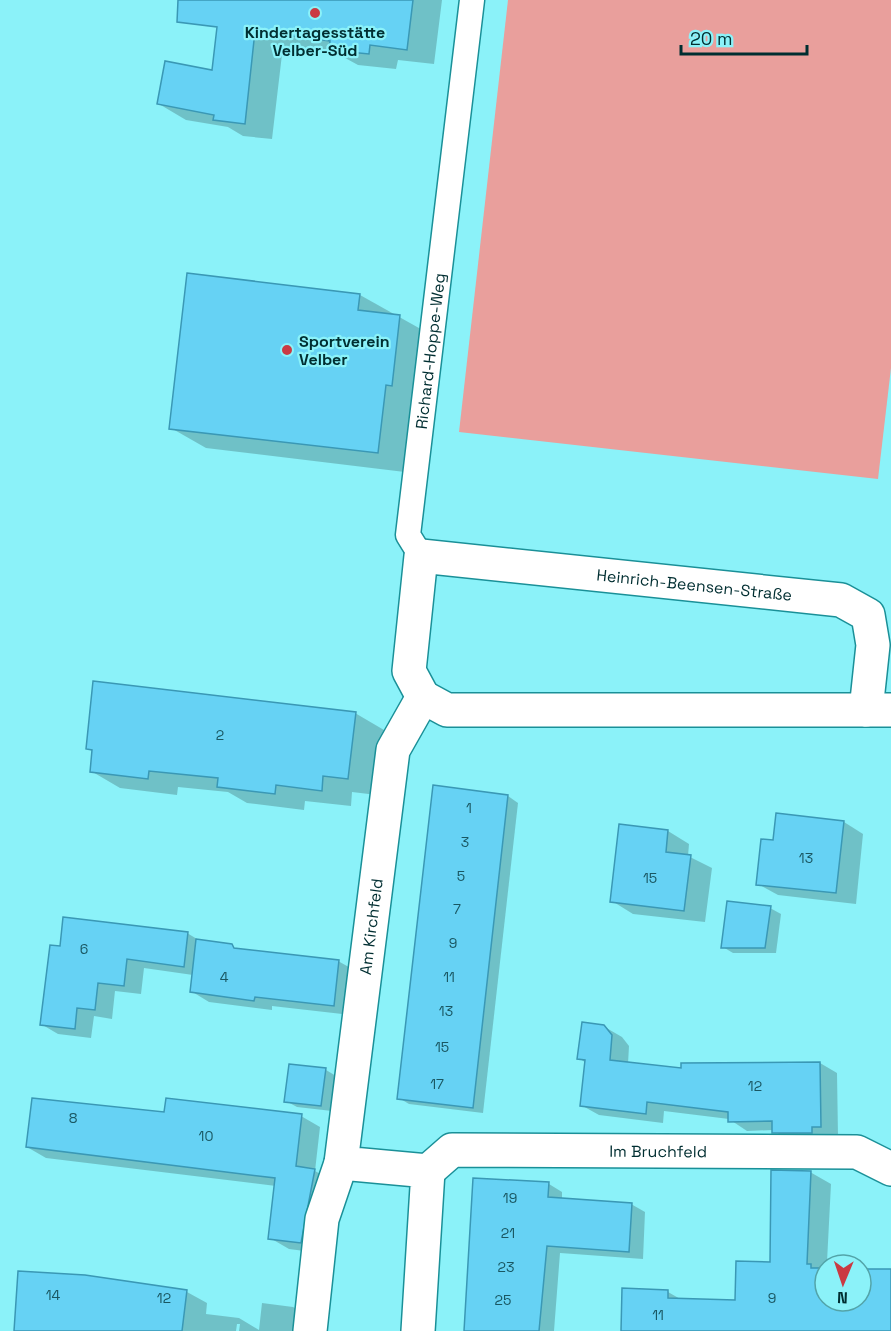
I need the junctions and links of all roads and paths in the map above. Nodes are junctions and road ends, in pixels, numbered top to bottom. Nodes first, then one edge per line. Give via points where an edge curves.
1 (472, 0) edge
2 (421, 556) junction
3 (423, 697) junction
4 (879, 710) edge
5 (341, 1163) junction
6 (891, 1169) edge
7 (428, 1170) junction
8 (310, 1331) edge
9 (418, 1331) edge

1 - 2 lane, Richard-Hoppe-Weg via 408,535
2 - 3 street via 409,671
2 - 4 street, Heinrich-Beensen-Straße via 841,600 868,615
3 - 4 street, Heinrich-Beensen-Straße via 447,710
3 - 5 street, Am Kirchfeld via 393,750
5 - 7 street
5 - 8 street, Am Kirchfeld via 322,1219
6 - 7 street, Im Bruchfeld via 857,1152 452,1150
7 - 9 street

